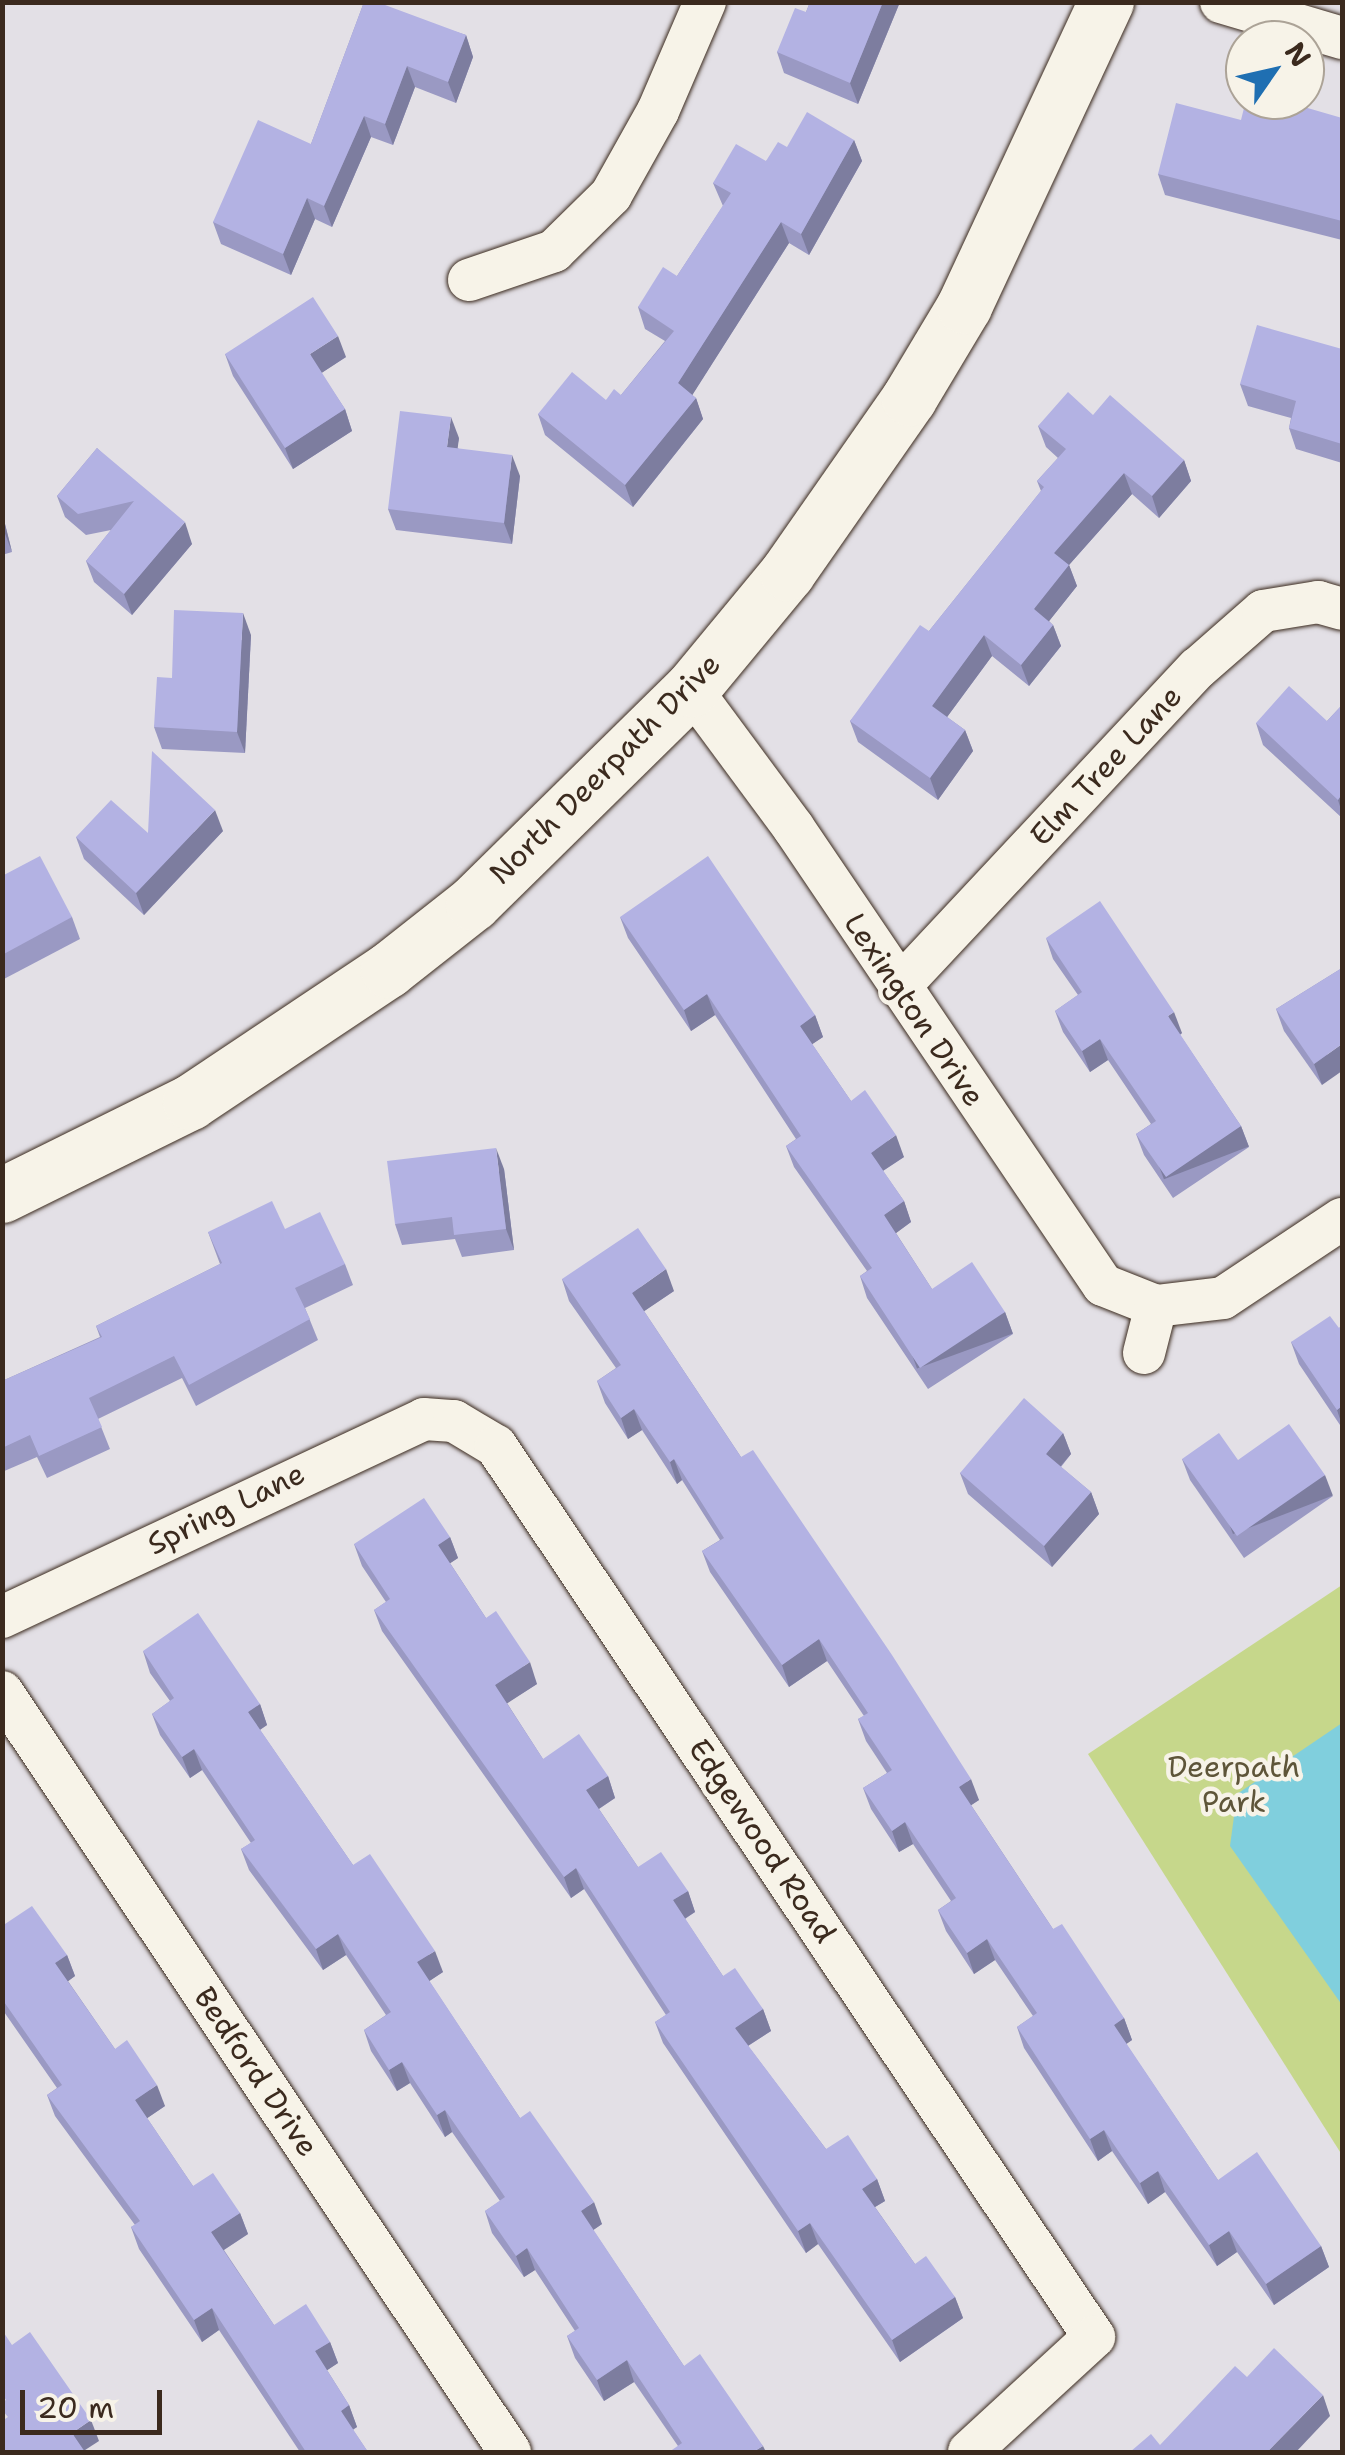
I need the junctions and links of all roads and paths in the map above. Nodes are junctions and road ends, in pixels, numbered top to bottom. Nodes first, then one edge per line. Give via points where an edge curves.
1 (705, 2) edge
2 (1106, 2) edge
3 (1221, 2) edge
4 (1342, 38) edge
5 (469, 280) dead end
6 (1342, 608) edge
7 (691, 689) junction
8 (899, 987) junction
9 (2, 1195) edge
10 (1342, 1219) edge
11 (1156, 1306) junction
12 (1144, 1352) dead end
13 (454, 1422) joint
14 (2, 1617) edge
15 (2, 1692) edge
16 (510, 2452) edge
17 (968, 2452) edge

1 - 5 street via 658,111 611,195 554,251
2 - 7 street, North Deerpath Drive via 964,306 909,398 787,572
3 - 4 street
6 - 8 street, Elm Tree Lane via 1318,602 1263,610 1198,668
7 - 8 street, Lexington Drive
7 - 9 street, North Deerpath Drive via 473,903 388,970 190,1102
8 - 11 street, Lexington Drive via 1078,1256 1102,1284
10 - 11 street via 1223,1298
11 - 12 street
13 - 14 street, Spring Lane via 424,1419 378,1435
13 - 17 street, Edgewood Road via 496,1446 1094,2337
15 - 16 street, Bedford Drive

